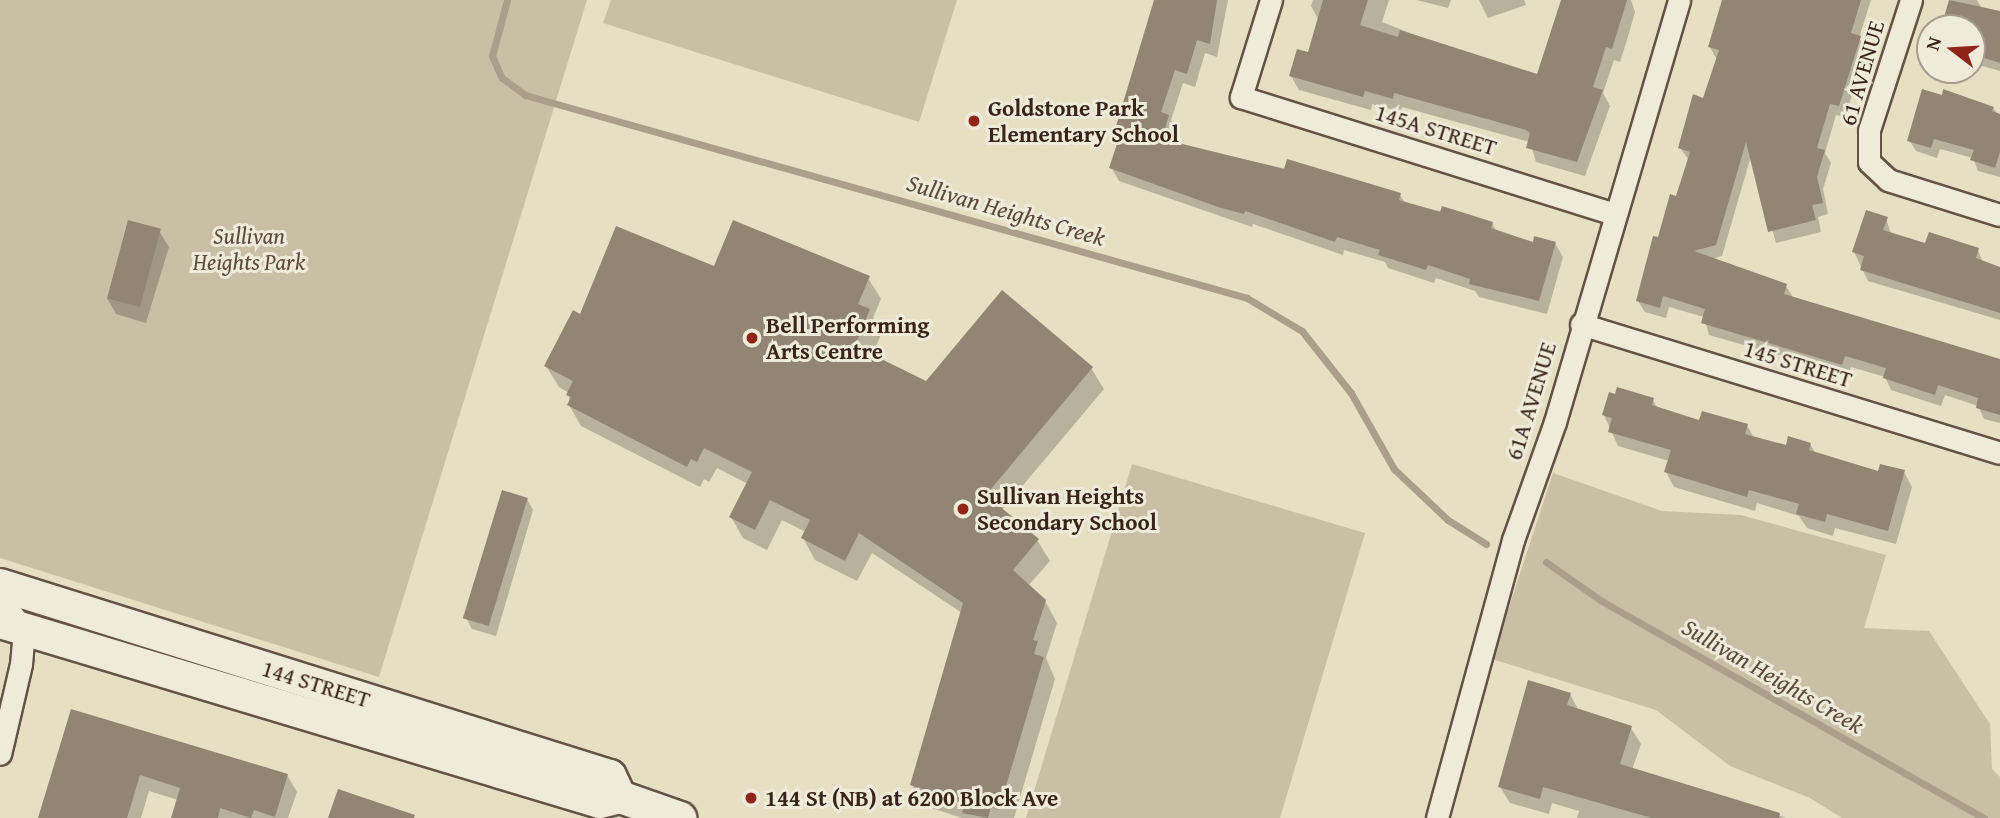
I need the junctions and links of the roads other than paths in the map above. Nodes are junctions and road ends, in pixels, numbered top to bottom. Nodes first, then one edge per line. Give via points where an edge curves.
1 (1270, 0) edge
2 (1679, 0) edge
3 (1911, 0) edge
4 (1615, 214) junction
5 (2000, 215) edge
6 (1581, 324) junction
7 (2000, 453) edge
8 (0, 585) edge
9 (0, 598) edge
10 (12, 626) edge
11 (0, 754) edge
12 (620, 797) junction
13 (680, 818) edge
14 (1437, 818) edge

1 - 4 street, 145A STREET via 1241,97
2 - 4 street, 61A AVENUE
3 - 5 street, 61 AVENUE via 1870,130 1868,162 1888,180
4 - 6 street, 61A AVENUE
6 - 7 street, 145 STREET
6 - 14 street, 61A AVENUE via 1555,422 1513,540
8 - 12 main road, 144 STREET via 610,776
9 - 10 street
10 - 11 street via 22,664
10 - 12 main road, 144 STREET via 600,802
12 - 13 main road, 144 STREET

